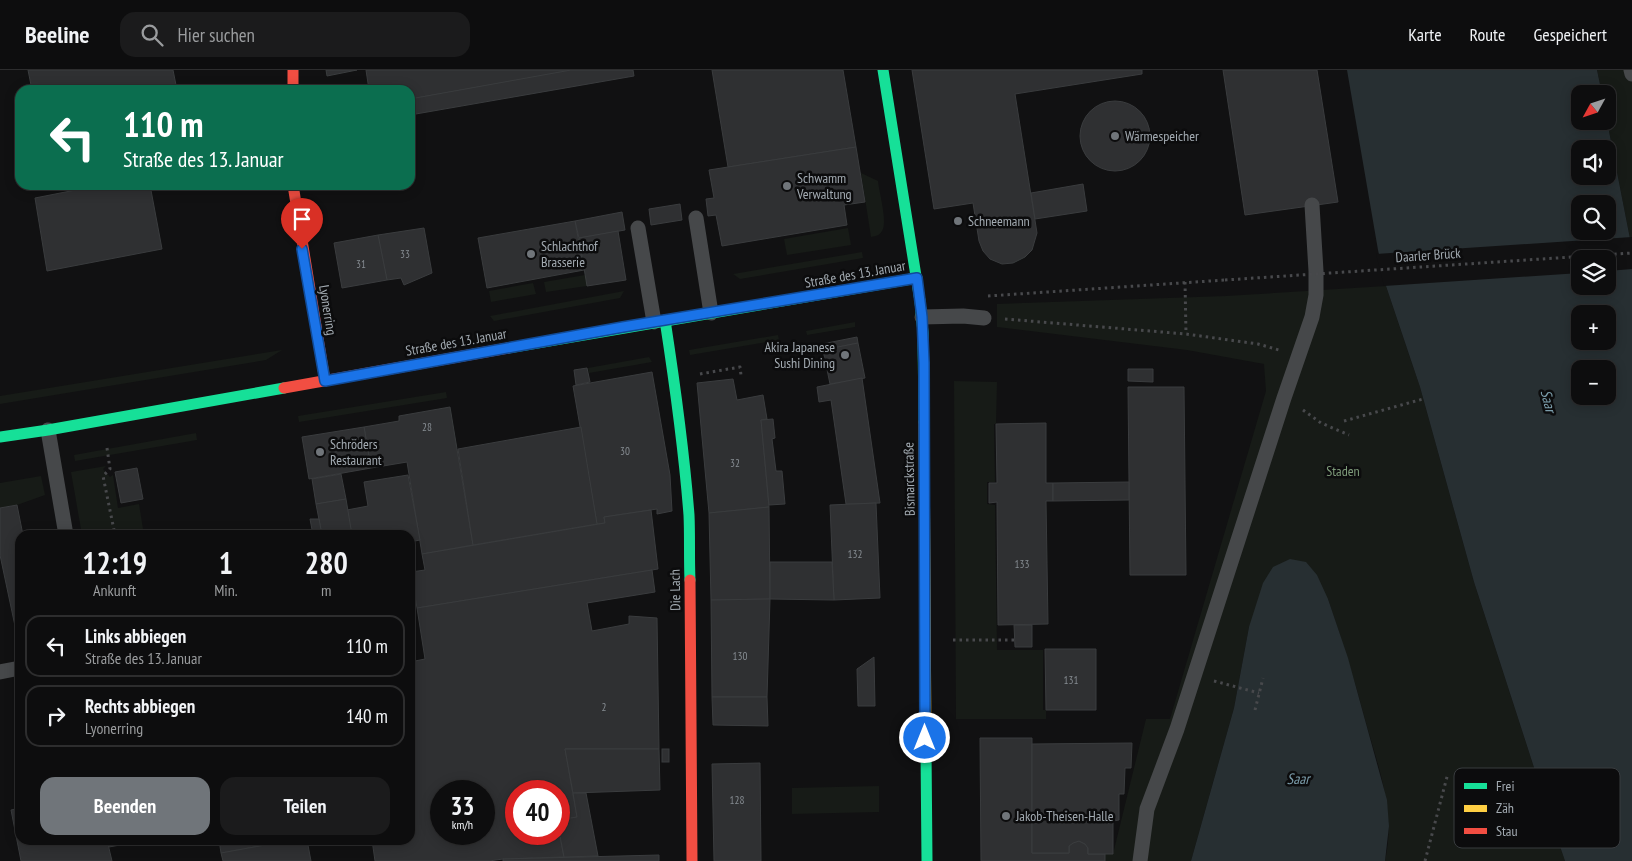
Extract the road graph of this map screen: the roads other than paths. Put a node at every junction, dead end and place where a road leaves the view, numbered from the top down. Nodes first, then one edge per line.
1 (293, 70) edge
2 (882, 70) edge
3 (1631, 70) edge
4 (1632, 74) edge
5 (293, 85) edge
6 (294, 190) edge
7 (1312, 205) dead end
8 (696, 218) dead end
9 (638, 228) dead end
10 (917, 278) junction
11 (711, 313) junction
12 (922, 317) junction
13 (984, 318) road end
14 (660, 321) junction
15 (325, 381) junction
16 (48, 430) junction
17 (0, 436) edge
18 (65, 530) edge
19 (15, 669) edge
20 (0, 672) edge
21 (692, 861) edge
22 (927, 861) edge
23 (1140, 861) edge

1 - 5 street
2 - 10 street, Bismarckstraße
3 - 4 lane
6 - 15 street, Lyonerring
7 - 23 lane
8 - 11 lane
9 - 14 lane
10 - 11 street, Straße des 13. Januar
10 - 12 street, Bismarckstraße
11 - 14 street, Straße des 13. Januar
12 - 13 lane
12 - 22 street, Bismarckstraße
14 - 15 street, Straße des 13. Januar
14 - 21 street, Die Lach
15 - 16 street, Straße des 13. Januar
16 - 17 street, Straße des 13. Januar
16 - 18 lane
19 - 20 lane

